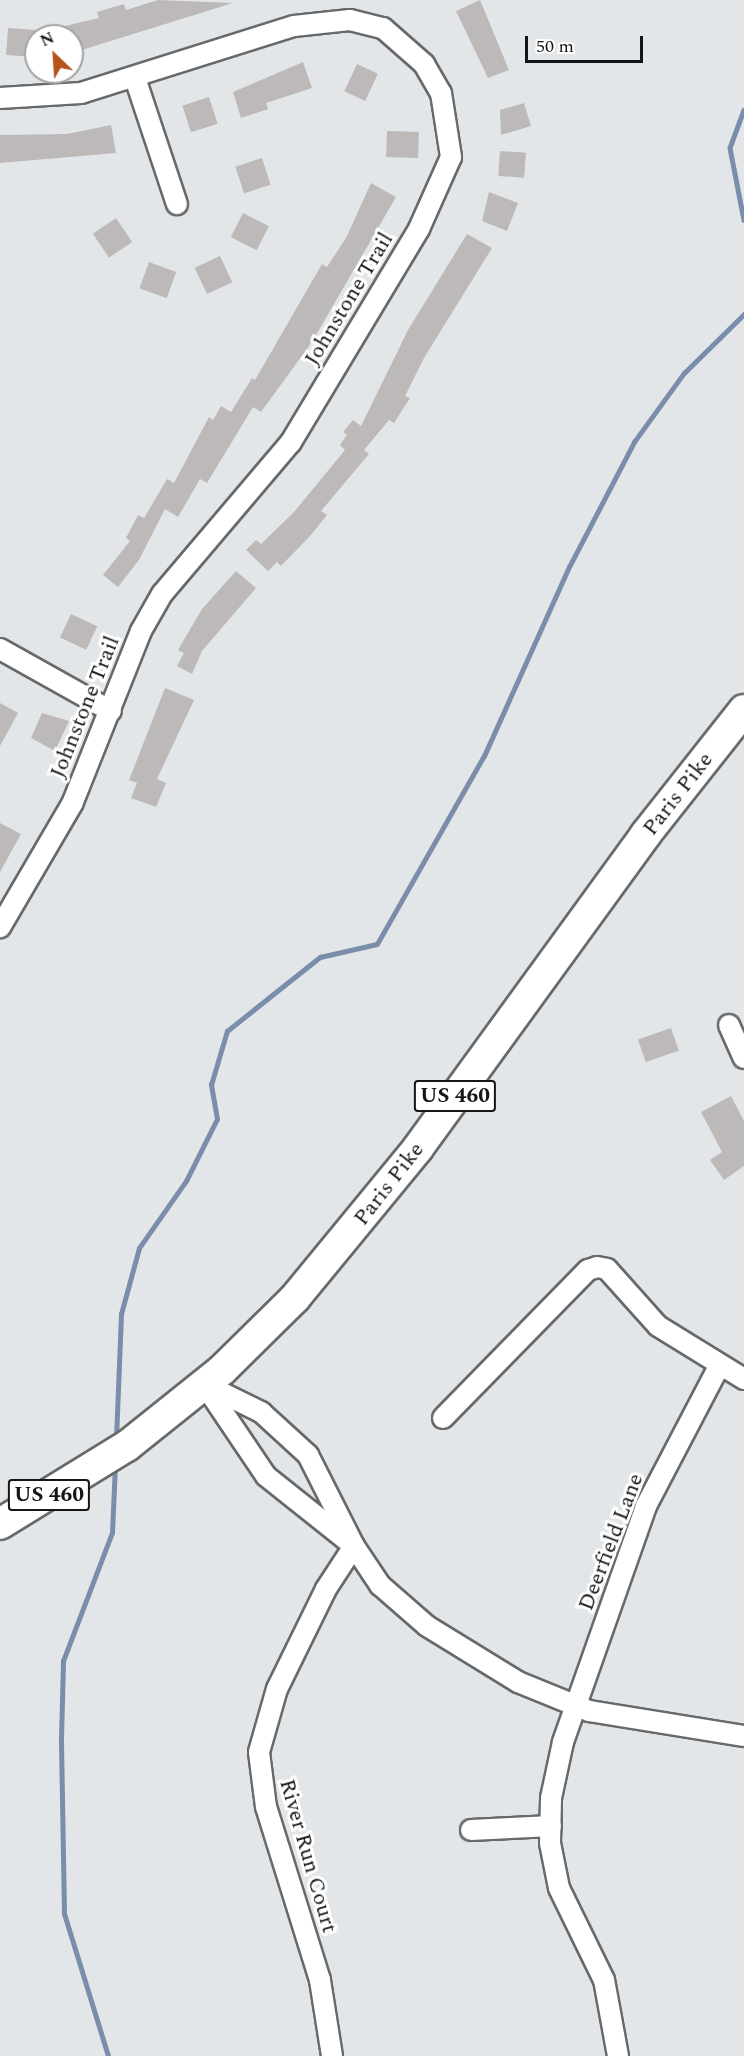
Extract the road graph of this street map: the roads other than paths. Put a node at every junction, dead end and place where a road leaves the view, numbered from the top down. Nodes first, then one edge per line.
1 (135, 78) junction
2 (0, 98) edge
3 (177, 204) dead end
4 (0, 649) edge
5 (744, 710) edge
6 (111, 711) junction
7 (6, 905) edge
8 (0, 927) edge
9 (729, 1025) dead end
10 (744, 1058) edge
11 (718, 1368) junction
12 (744, 1379) edge
13 (204, 1384) junction
14 (443, 1418) dead end
15 (0, 1524) edge
16 (354, 1546) junction
17 (576, 1706) junction
18 (744, 1736) edge
19 (550, 1826) junction
20 (471, 1830) dead end
21 (332, 2056) edge
22 (618, 2056) edge

1 - 2 street, Johnstone Trail
1 - 3 street
1 - 6 street, Johnstone Trail
4 - 6 street
5 - 13 main road, Paris Pike / US 460
6 - 7 street, Johnstone Trail
7 - 8 street, Johnstone Trail
9 - 10 street
11 - 12 street
11 - 14 street
11 - 17 street, Deerfield Lane
13 - 15 main road, Paris Pike / US 460
13 - 16 street
13 - 16 street
16 - 17 street
16 - 21 street, River Run Court
17 - 18 street
17 - 19 street, Deerfield Lane
19 - 20 street
19 - 22 street, Deerfield Lane

